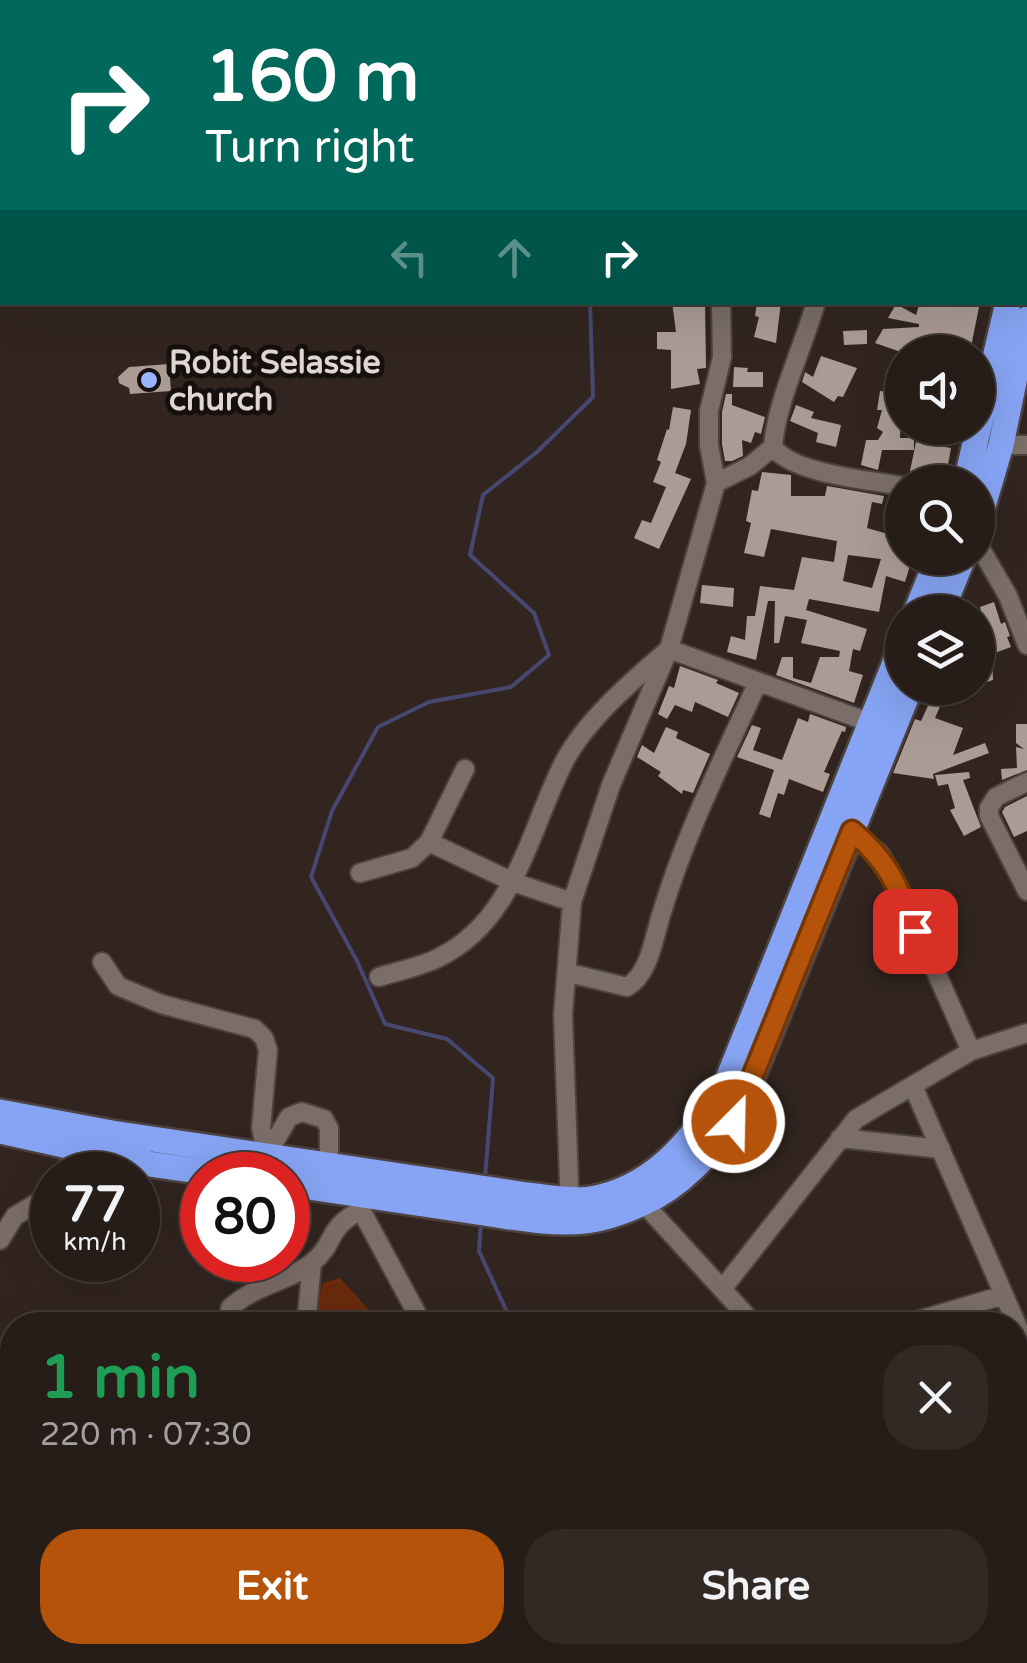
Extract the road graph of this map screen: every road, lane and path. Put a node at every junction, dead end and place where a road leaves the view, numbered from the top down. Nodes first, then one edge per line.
1 (721, 305) edge
2 (815, 305) edge
3 (1007, 305) edge
4 (1027, 319) edge
5 (1001, 445) junction
6 (1027, 445) edge
7 (773, 447) junction
8 (970, 465) edge
9 (995, 465) edge
10 (716, 483) junction
11 (885, 483) edge
12 (995, 573) edge
13 (1027, 644) edge
14 (669, 650) junction
15 (758, 682) junction
16 (885, 687) edge
17 (902, 705) edge
18 (871, 722) junction
19 (464, 769) dead end
20 (1027, 782) edge
21 (842, 826) junction
22 (430, 842) junction
23 (360, 873) dead end
24 (512, 882) junction
25 (1027, 890) edge
26 (572, 902) junction
27 (102, 962) dead end
28 (569, 973) junction
29 (379, 977) dead end
30 (1025, 1040) edge
31 (970, 1050) junction
32 (913, 1086) junction
33 (0, 1112) edge
34 (16, 1128) edge
35 (840, 1138) junction
36 (74, 1148) junction
37 (941, 1150) junction
38 (73, 1152) edge
39 (246, 1152) edge
40 (266, 1152) edge
41 (269, 1152) edge
42 (310, 1163) edge
43 (329, 1166) junction
44 (180, 1167) edge
45 (310, 1186) edge
46 (363, 1192) junction
47 (636, 1195) junction
48 (30, 1207) edge
49 (570, 1210) junction
50 (0, 1240) edge
51 (312, 1263) junction
52 (722, 1288) junction
53 (1004, 1295) junction
54 (230, 1312) edge
55 (307, 1312) edge
56 (417, 1312) edge
57 (743, 1312) edge
58 (947, 1312) edge
59 (1011, 1312) edge

1 - 10 street
2 - 7 street
3 - 8 highway
4 - 5 highway
5 - 6 street
5 - 9 highway
7 - 10 street
7 - 11 street
10 - 14 street
12 - 13 street
14 - 15 street
14 - 24 street
14 - 26 street
15 - 18 street
15 - 28 street
16 - 18 highway
17 - 21 highway
18 - 21 highway
19 - 22 street
20 - 25 street
21 - 31 street
21 - 47 highway
22 - 23 street
22 - 24 street
24 - 26 street
24 - 29 street
26 - 28 street
27 - 40 street
28 - 49 street
30 - 31 street
31 - 32 street
32 - 35 street
32 - 37 street
33 - 34 highway
34 - 36 highway
34 - 39 highway
35 - 37 street
35 - 52 street
36 - 38 street
36 - 44 highway
37 - 53 street
41 - 43 street
42 - 43 highway
43 - 46 highway
45 - 46 highway
46 - 49 highway
46 - 51 street
46 - 56 street
47 - 49 highway
47 - 52 street
48 - 50 street
51 - 54 street
51 - 55 street
52 - 57 street
53 - 58 street
53 - 59 street

